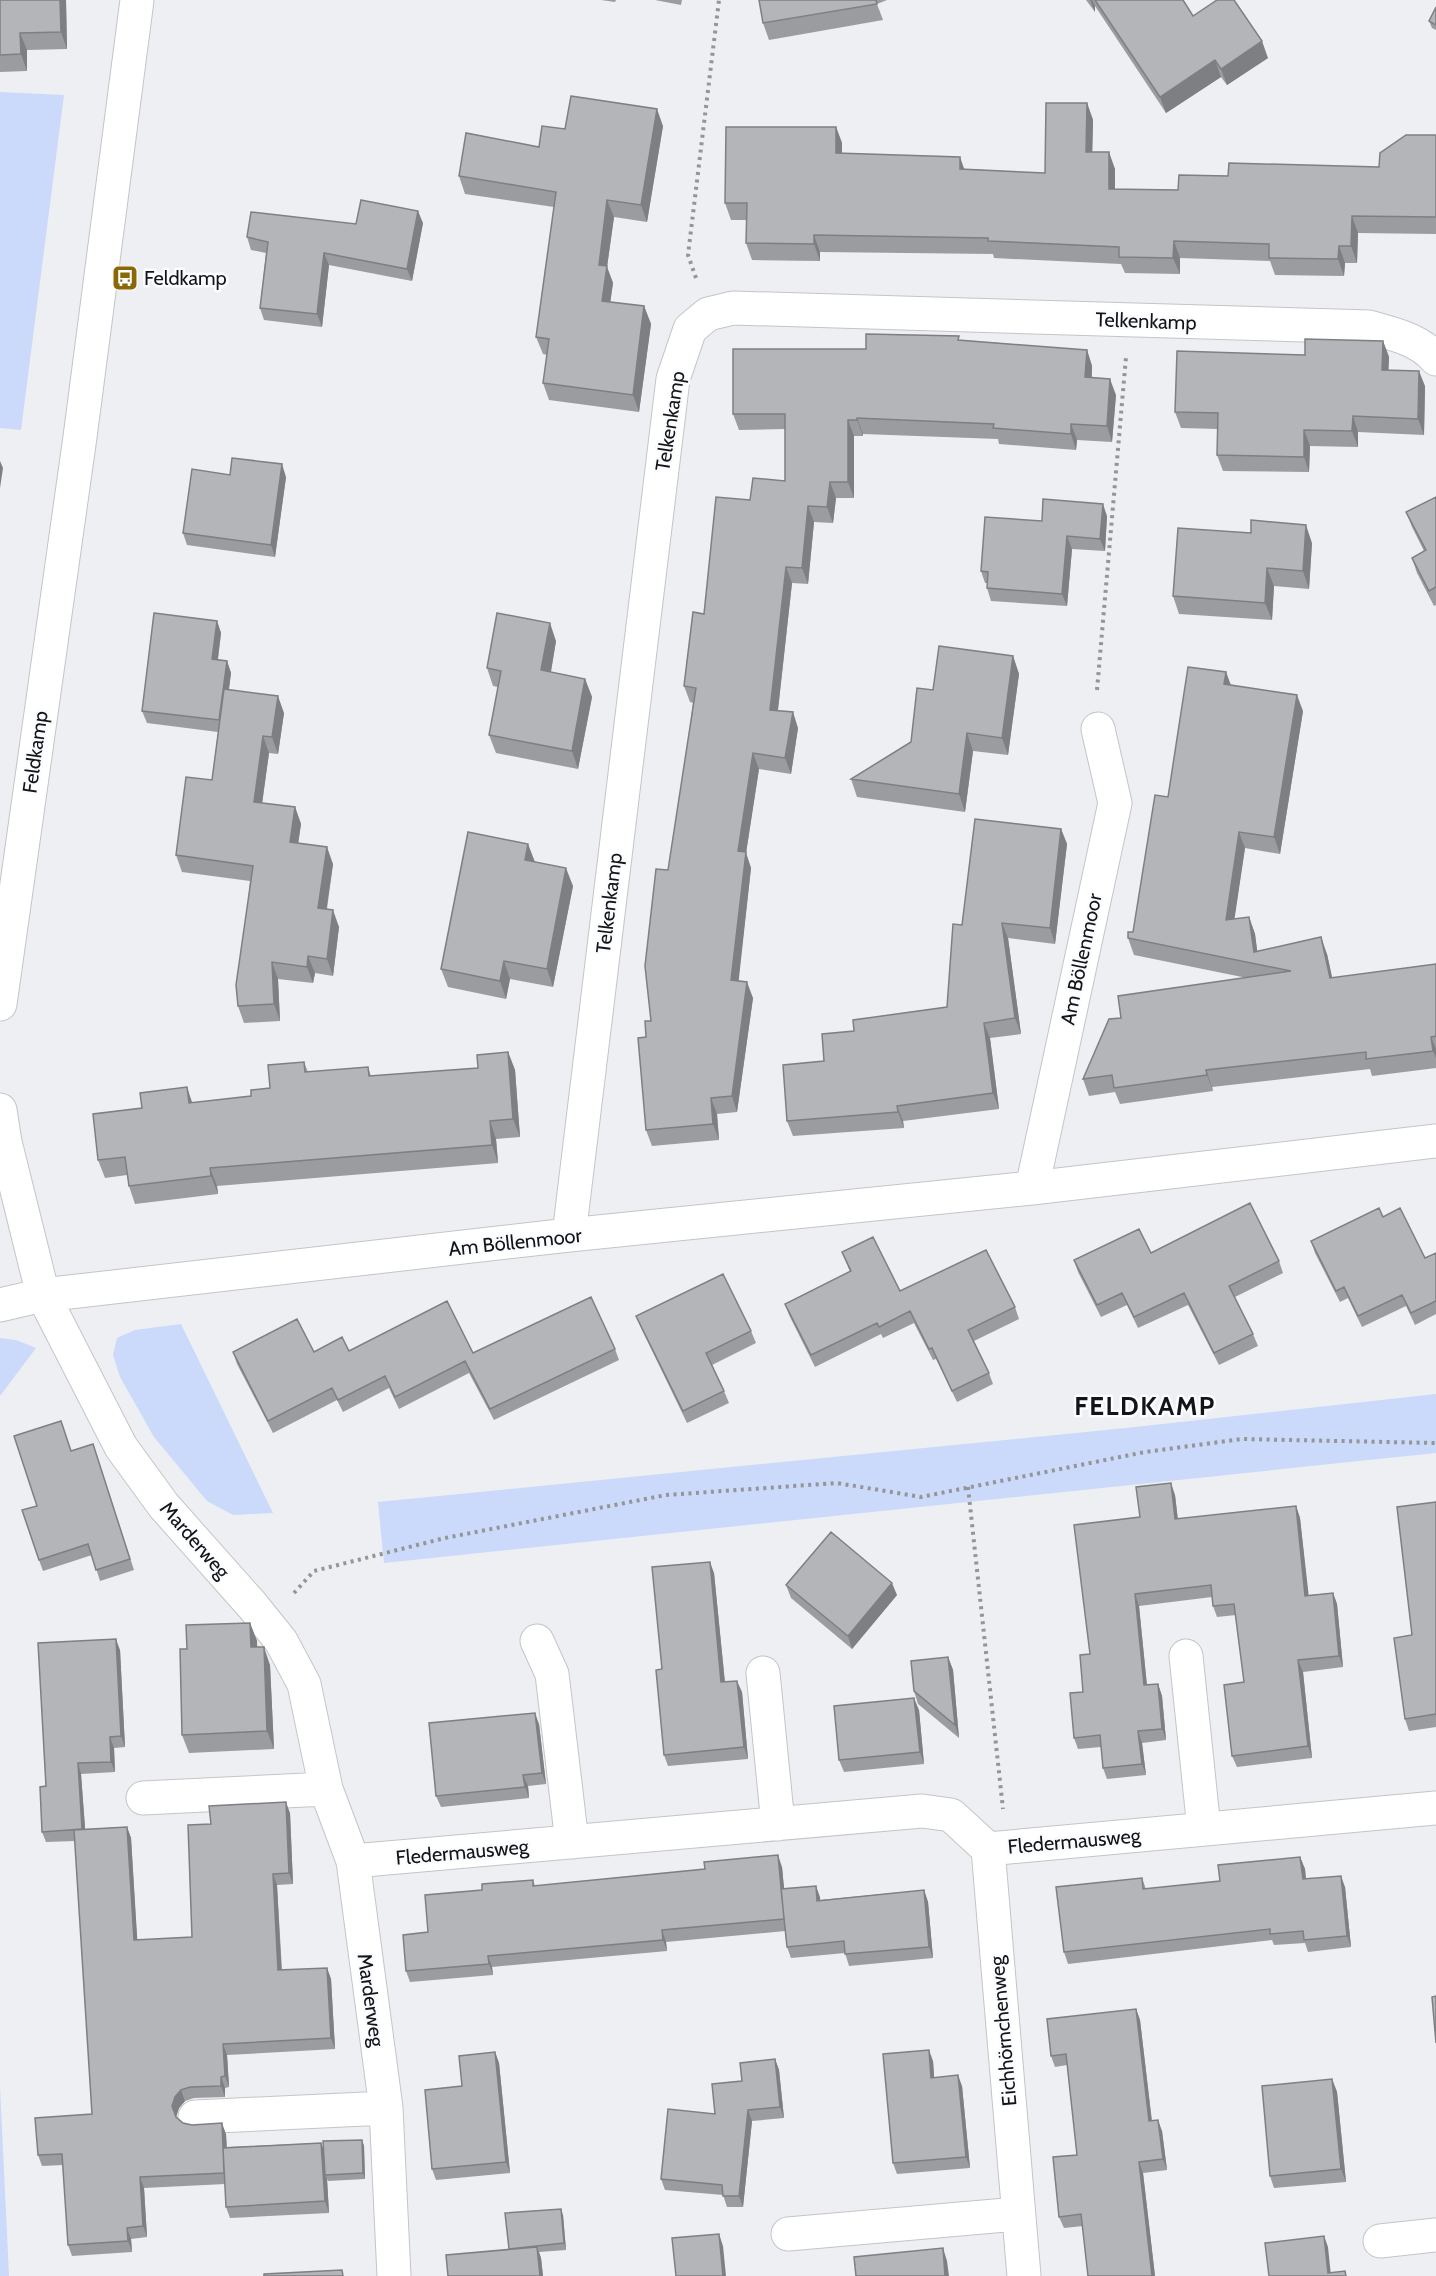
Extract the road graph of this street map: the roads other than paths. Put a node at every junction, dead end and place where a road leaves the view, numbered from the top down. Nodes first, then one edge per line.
1 (137, 0) edge
2 (1436, 359) edge
3 (1098, 729) road end
4 (0, 1004) edge
5 (0, 1110) edge
6 (1436, 1141) edge
7 (1032, 1188) junction
8 (569, 1235) junction
9 (43, 1295) junction
10 (0, 1305) edge
11 (537, 1641) dead end
12 (1186, 1656) dead end
13 (764, 1673) dead end
14 (326, 1789) junction
15 (143, 1798) dead end
16 (1436, 1808) edge
17 (778, 1824) junction
18 (1204, 1829) junction
19 (572, 1842) junction
20 (998, 1848) junction
21 (353, 1861) junction
22 (386, 2108) junction
23 (195, 2117) dead end
24 (1018, 2214) junction
25 (788, 2234) dead end
26 (1436, 2235) edge
27 (1380, 2241) dead end
28 (394, 2276) edge
29 (1024, 2276) edge

1 - 4 street, Feldkamp
2 - 8 street, Telkenkamp
3 - 7 street, Am Böllenmoor
5 - 9 street
6 - 7 street, Am Böllenmoor
7 - 8 street, Am Böllenmoor
8 - 9 street, Am Böllenmoor
9 - 10 street, Am Böllenmoor
9 - 14 street, Marderweg
11 - 19 street
12 - 18 street
13 - 17 street
14 - 15 street
14 - 21 street, Marderweg
16 - 18 street, Fledermausweg
17 - 19 street, Fledermausweg
17 - 20 street, Fledermausweg
18 - 20 street, Fledermausweg
19 - 21 street, Fledermausweg
20 - 24 street, Eichhörnchenweg
21 - 22 street, Marderweg
22 - 23 street
22 - 28 street, Marderweg
24 - 25 street
24 - 29 street, Eichhörnchenweg
26 - 27 street

